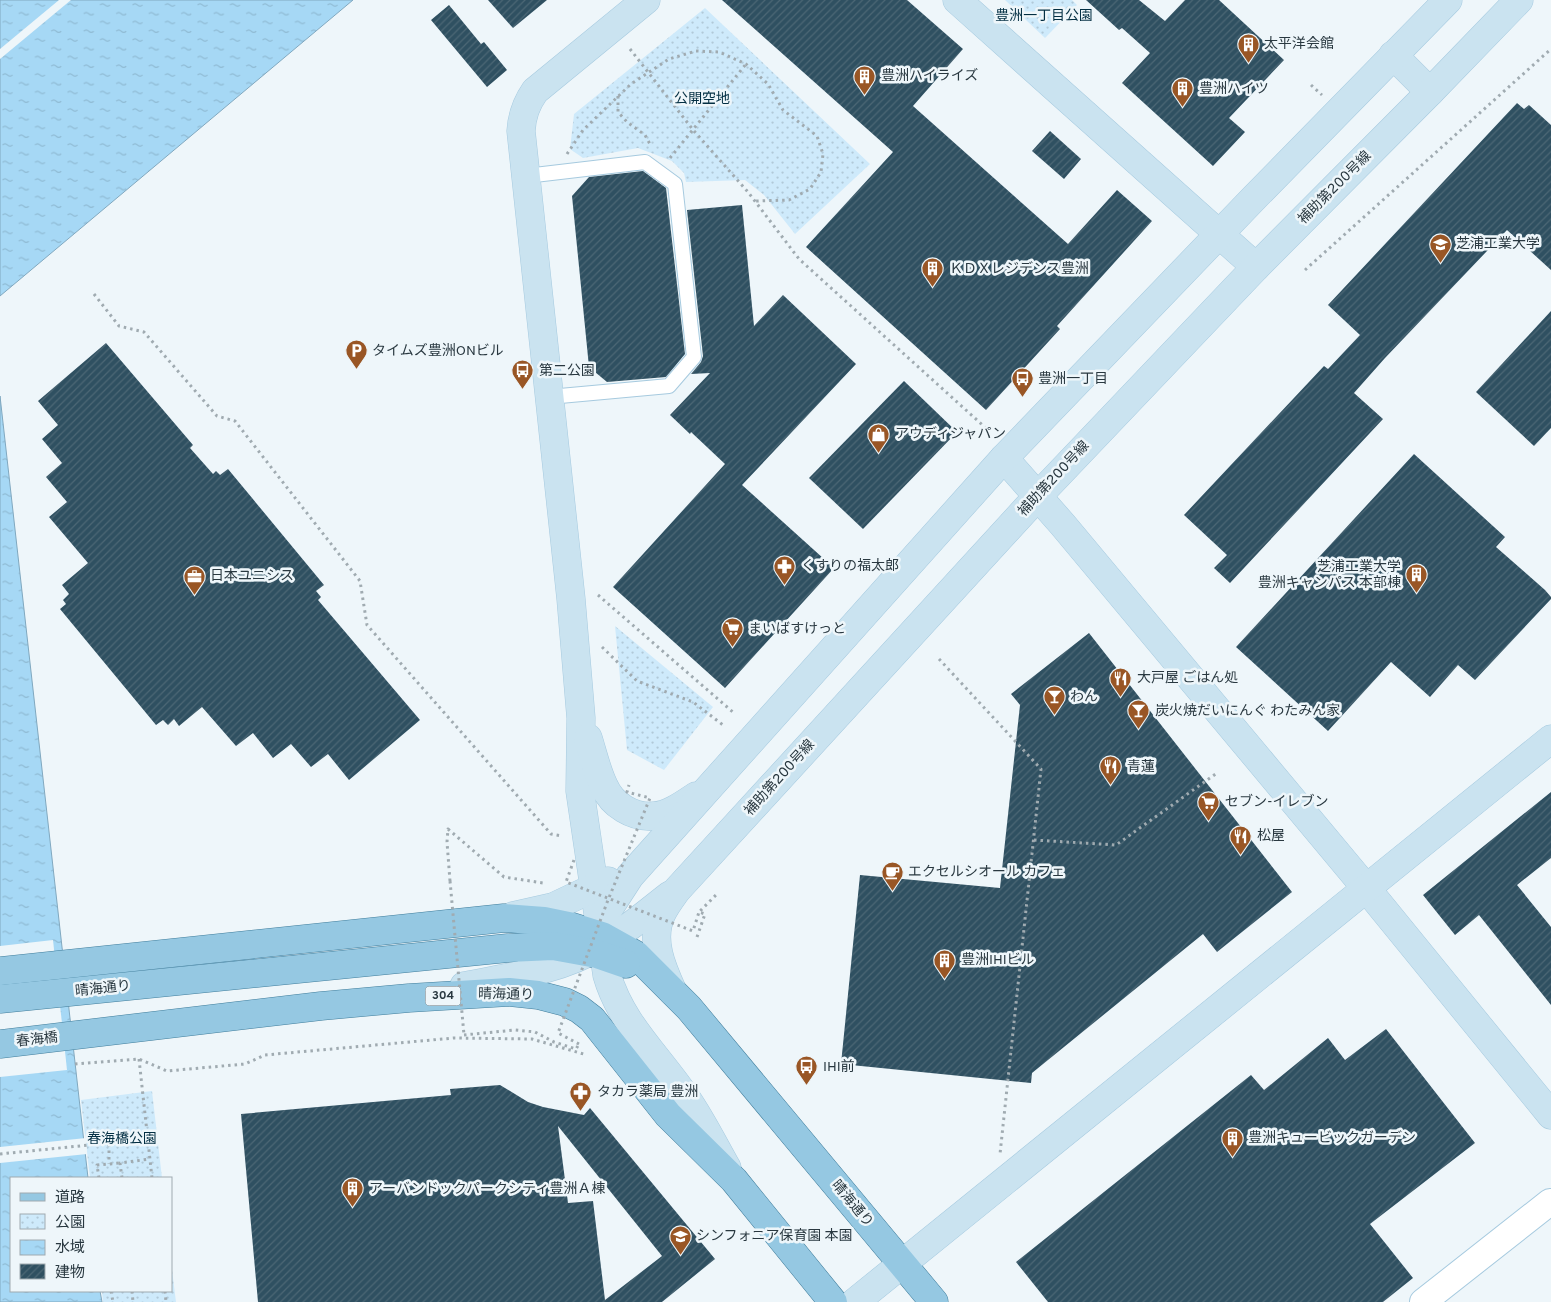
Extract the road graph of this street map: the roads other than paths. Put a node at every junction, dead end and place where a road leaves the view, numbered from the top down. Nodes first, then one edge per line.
1 (646, 0) edge
2 (957, 0) edge
3 (1448, 0) edge
4 (1519, 0) edge
5 (1393, 55) junction
6 (1430, 92) junction
7 (526, 176) junction
8 (1219, 234) junction
9 (1256, 267) junction
10 (549, 397) junction
11 (1004, 458) junction
12 (1038, 496) junction
13 (581, 718) junction
14 (1551, 739) edge
15 (709, 789) junction
16 (647, 860) junction
17 (1366, 888) junction
18 (677, 890) junction
19 (601, 894) junction
20 (504, 918) junction
21 (601, 943) junction
22 (0, 972) edge
23 (674, 992) junction
24 (409, 998) junction
25 (0, 999) edge
26 (74, 1036) joint
27 (0, 1044) edge
28 (1551, 1115) edge
29 (734, 1180) junction
30 (1550, 1202) dead end
31 (902, 1264) junction
32 (833, 1302) edge
33 (856, 1302) edge
34 (934, 1302) edge
35 (1423, 1302) edge

1 - 7 street
2 - 8 street
3 - 5 street
4 - 6 street, 補助第200号線
5 - 6 street
5 - 8 street
6 - 9 street, 補助第200号線
7 - 10 street
7 - 10 lane
8 - 9 street
8 - 11 street
9 - 12 street, 補助第200号線
10 - 13 street
11 - 12 street
11 - 15 street
12 - 17 street
12 - 18 street, 補助第200号線
13 - 15 street
13 - 19 street
14 - 17 street
15 - 16 street
16 - 19 street
16 - 21 street
17 - 28 street
17 - 31 street
18 - 21 street
18 - 23 street, 補助第200号線
19 - 20 street
19 - 21 street
20 - 21 main road, 晴海通り
20 - 22 main road, 晴海通り
21 - 23 main road, 晴海通り
21 - 24 street
21 - 25 main road, 晴海通り
21 - 29 street
23 - 31 main road, 晴海通り
24 - 26 main road, 晴海通り / 304
24 - 29 main road, 晴海通り / 304
26 - 27 main road, 春海橋 / 304
29 - 32 main road, 晴海通り / 304
30 - 35 street
31 - 33 street
31 - 34 main road, 晴海通り

